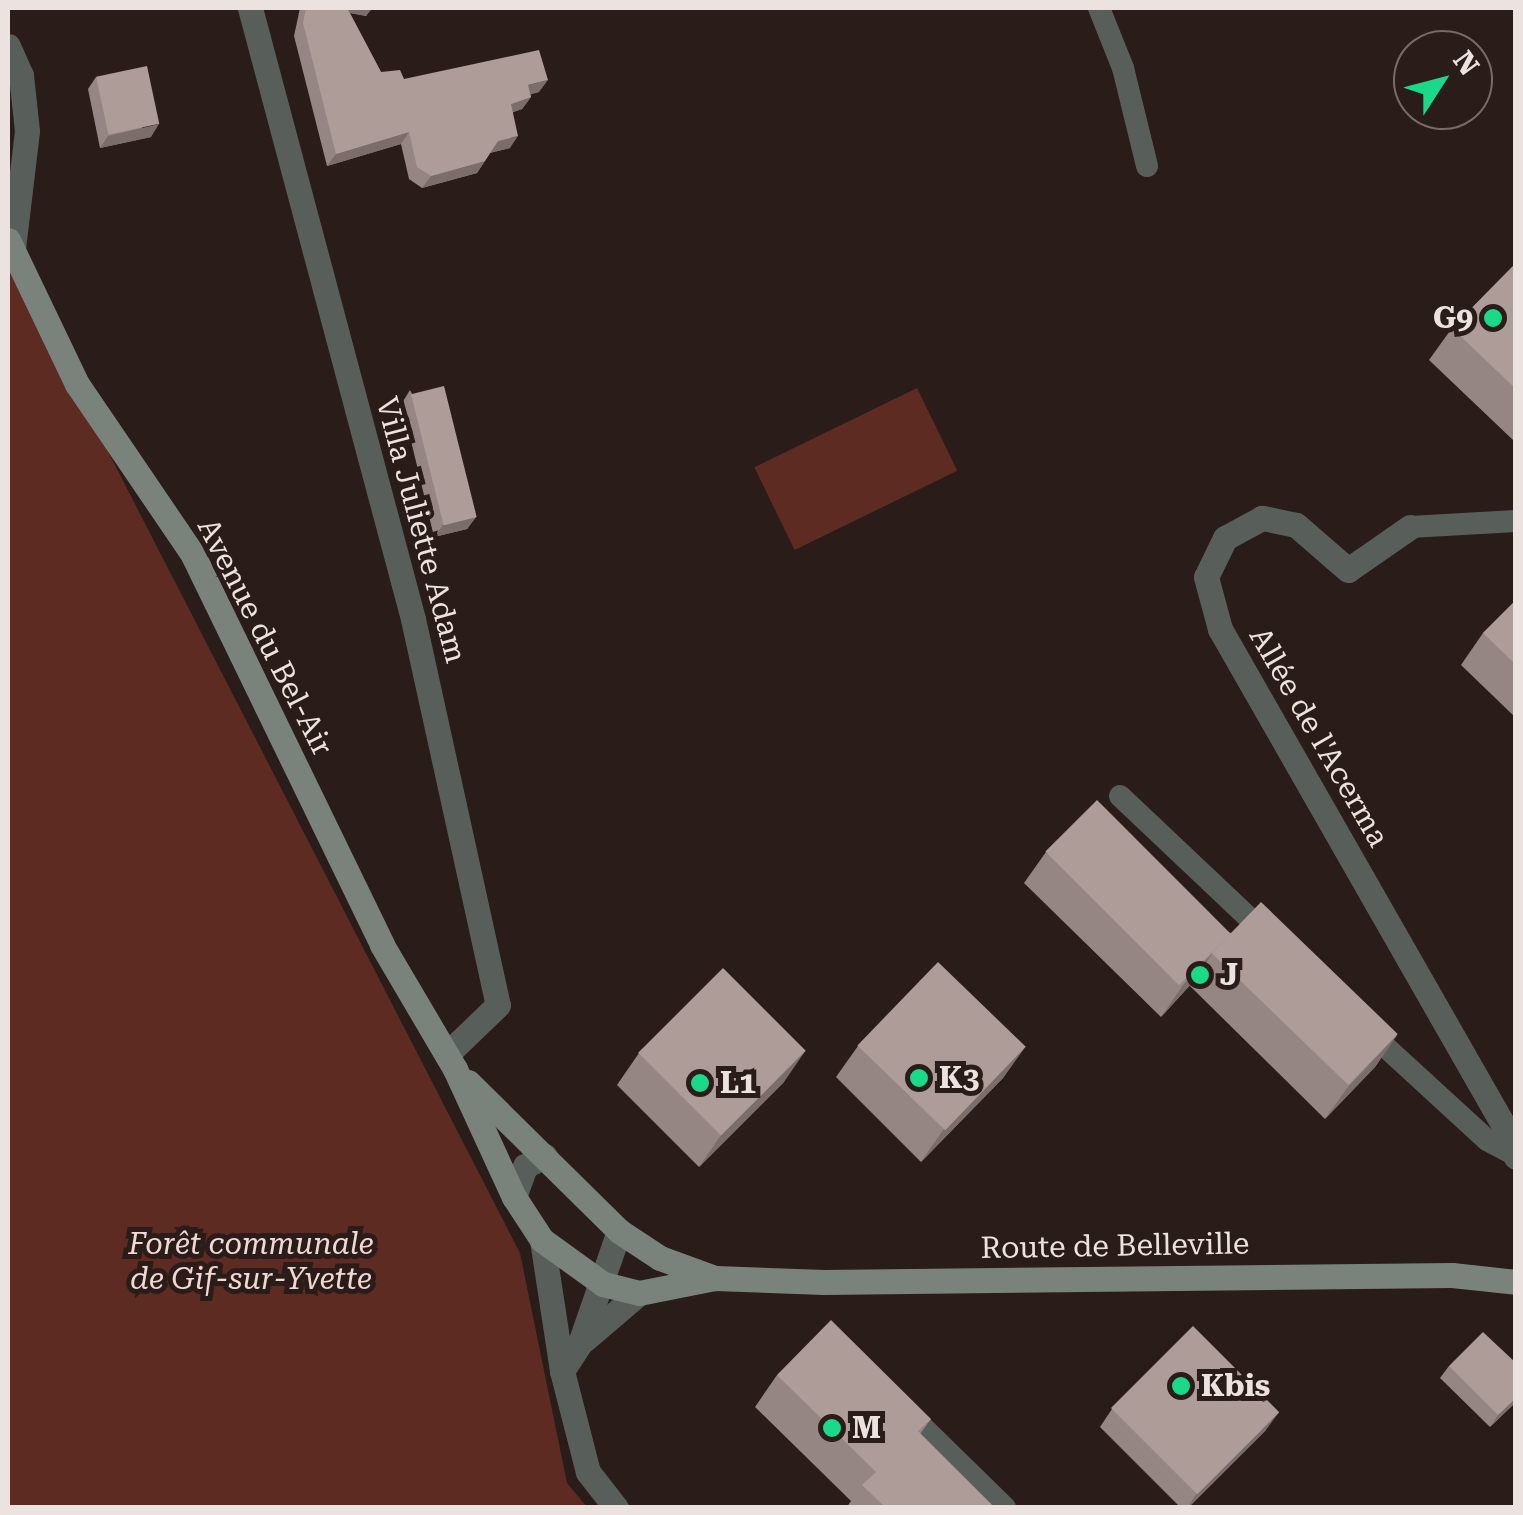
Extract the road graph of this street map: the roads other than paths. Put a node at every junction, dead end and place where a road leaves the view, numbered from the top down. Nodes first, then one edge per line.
1 (250, 8) edge
2 (1099, 8) edge
3 (8, 46) edge
4 (1147, 166) dead end
5 (10, 244) edge
6 (1516, 521) edge
7 (1410, 527) joint
8 (1120, 796) dead end
9 (1287, 955) edge
10 (1343, 1008) edge
11 (451, 1062) junction
12 (544, 1156) junction
13 (1515, 1156) edge
14 (514, 1197) junction
15 (619, 1231) junction
16 (542, 1240) junction
17 (715, 1278) junction
18 (1516, 1282) edge
19 (603, 1284) junction
20 (640, 1293) junction
21 (580, 1343) junction
22 (562, 1371) junction
23 (878, 1386) edge
24 (616, 1508) edge
25 (1003, 1508) edge

1 - 11 street, Villa Juliette Adam
2 - 4 lane
3 - 5 street
5 - 11 street, Avenue du Bel-Air
6 - 7 lane
7 - 13 street, Allée de l'Acerma
8 - 9 lane
10 - 13 lane
11 - 12 street, Route de Belleville
11 - 14 street, Route de Belleville
12 - 14 street
12 - 15 street, Route de Belleville
14 - 16 street, Route de Belleville
15 - 17 street, Route de Belleville
15 - 19 street
16 - 19 street, Route de Belleville
16 - 22 street
17 - 18 street, Route de Belleville
17 - 20 street, Route de Belleville
19 - 20 street, Route de Belleville
19 - 21 street
20 - 21 street
21 - 22 street
22 - 24 street
23 - 25 street

